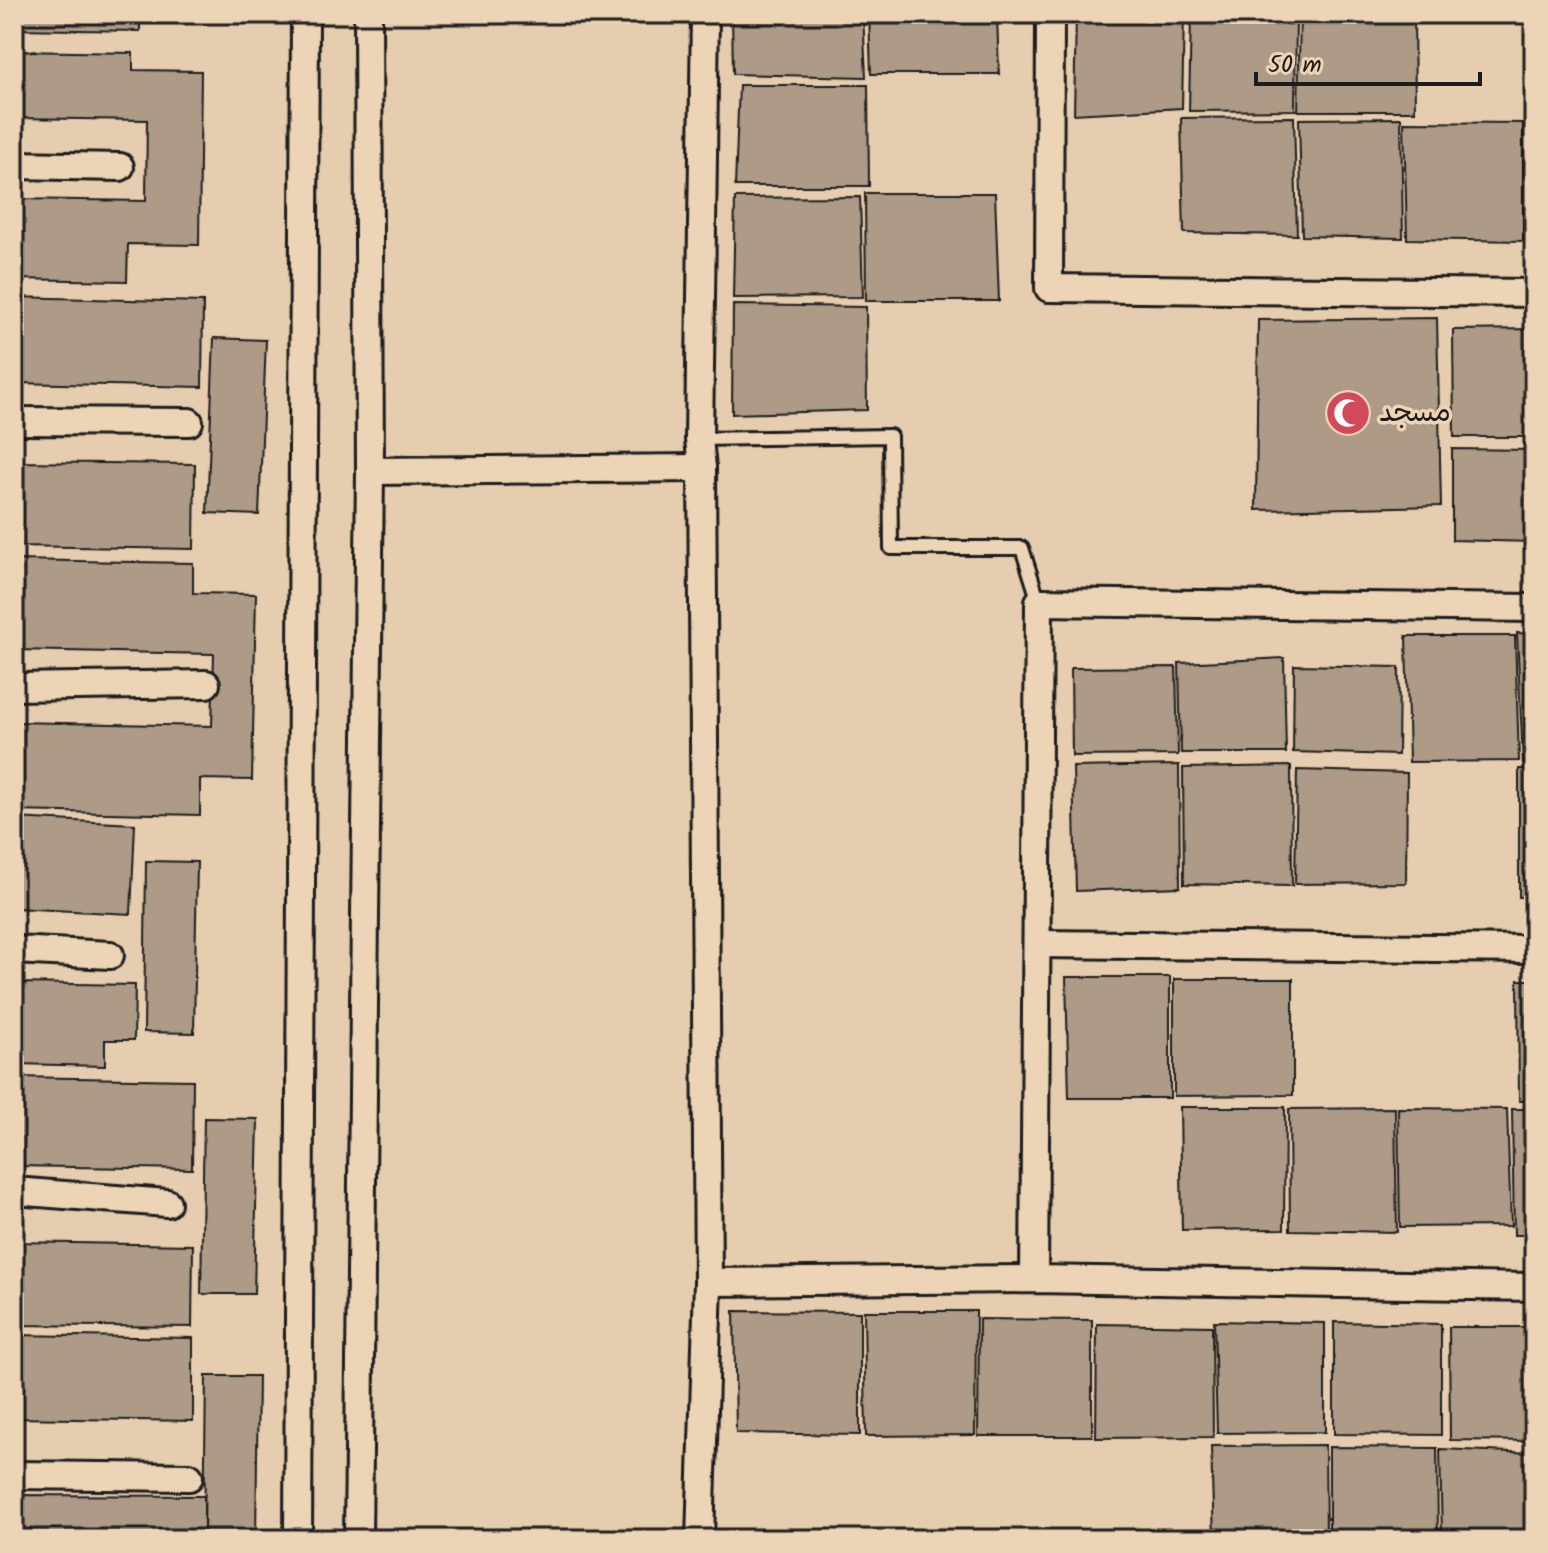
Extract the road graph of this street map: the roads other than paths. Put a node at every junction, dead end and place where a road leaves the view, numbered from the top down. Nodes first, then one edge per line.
1 (305, 14) edge
2 (368, 14) edge
3 (705, 14) edge
4 (1050, 14) edge
5 (14, 165) edge
6 (120, 167) dead end
7 (1534, 293) edge
8 (14, 421) edge
9 (189, 422) dead end
10 (699, 439) junction
11 (702, 468) junction
12 (370, 471) junction
13 (1039, 602) junction
14 (1534, 608) edge
15 (206, 684) dead end
16 (14, 687) edge
17 (1038, 944) junction
18 (1534, 949) edge
19 (14, 950) edge
20 (110, 955) dead end
21 (14, 1191) edge
22 (167, 1203) dead end
23 (1034, 1279) junction
24 (708, 1282) junction
25 (1534, 1287) edge
26 (14, 1475) edge
27 (189, 1477) dead end
28 (298, 1539) edge
29 (358, 1539) edge
30 (700, 1539) edge

1 - 28 street
2 - 12 street
3 - 10 street
4 - 7 street
5 - 6 street
8 - 9 street
10 - 11 street
10 - 13 lane
11 - 12 street
11 - 24 street
12 - 29 street
13 - 14 street
13 - 17 street
15 - 16 street
17 - 18 street
17 - 23 street
19 - 20 street
21 - 22 street
23 - 24 street
23 - 25 street
24 - 30 street
26 - 27 street

